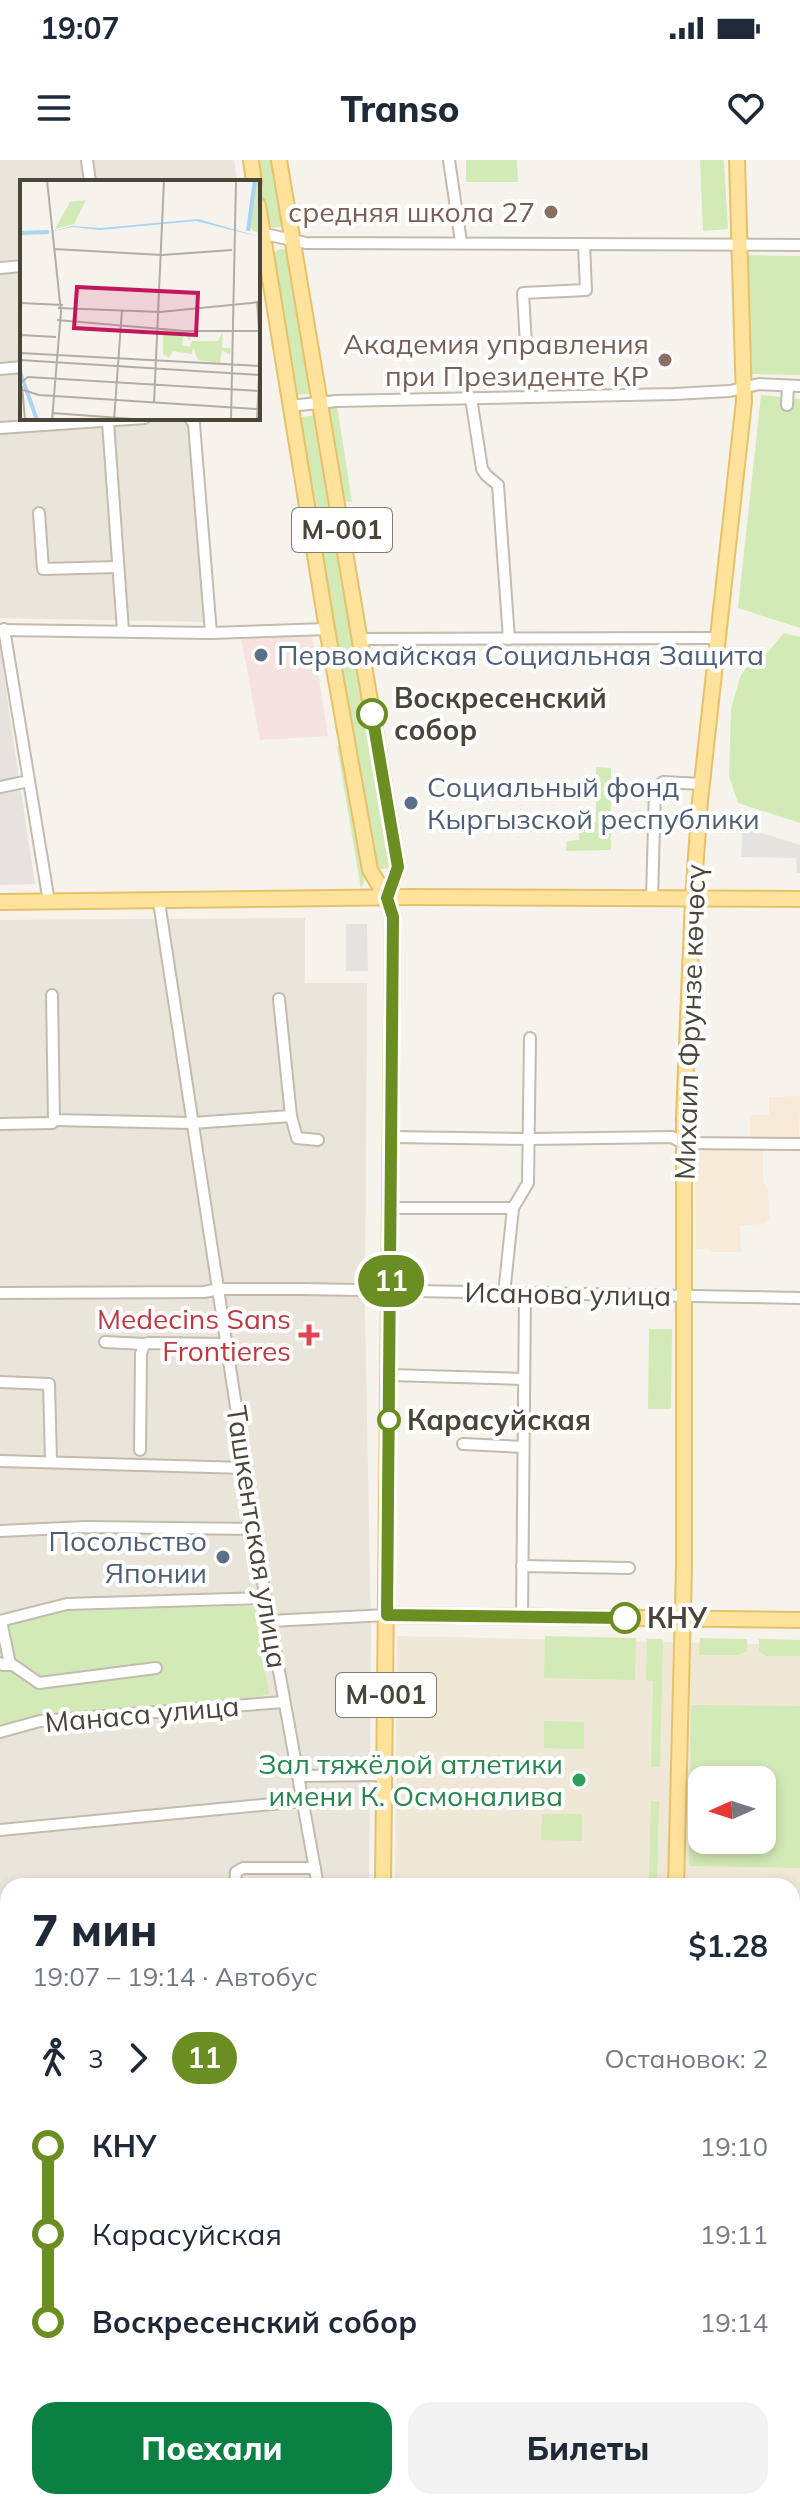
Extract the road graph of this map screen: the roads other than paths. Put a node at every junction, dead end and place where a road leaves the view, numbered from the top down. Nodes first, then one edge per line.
1 (87, 160) edge
2 (251, 160) edge
3 (279, 160) edge
4 (449, 160) edge
5 (737, 160) edge
6 (90, 180) edge
7 (254, 180) edge
8 (260, 233) edge
9 (292, 240) junction
10 (461, 242) junction
11 (740, 244) junction
12 (584, 245) junction
13 (800, 245) edge
14 (20, 266) edge
15 (0, 268) edge
16 (526, 344) dead end
17 (20, 367) edge
18 (0, 369) edge
19 (794, 386) edge
20 (744, 387) junction
21 (471, 398) junction
22 (321, 402) junction
23 (787, 405) dead end
24 (290, 406) junction
25 (109, 420) edge
26 (191, 420) edge
27 (0, 428) edge
28 (39, 513) dead end
29 (118, 567) junction
30 (327, 629) junction
31 (2, 630) edge
32 (123, 631) junction
33 (211, 633) junction
34 (718, 638) junction
35 (359, 639) junction
36 (509, 639) junction
37 (29, 781) junction
38 (702, 784) junction
39 (0, 787) edge
40 (387, 898) junction
41 (652, 899) junction
42 (693, 899) junction
43 (800, 899) edge
44 (0, 902) edge
45 (49, 902) junction
46 (159, 902) junction
47 (52, 995) dead end
48 (279, 999) dead end
49 (530, 1038) dead end
50 (291, 1116) junction
51 (54, 1120) junction
52 (192, 1123) junction
53 (0, 1124) edge
54 (392, 1137) junction
55 (530, 1139) junction
56 (318, 1140) dead end
57 (683, 1143) junction
58 (800, 1144) edge
59 (391, 1208) junction
60 (513, 1208) junction
61 (220, 1289) junction
62 (391, 1291) junction
63 (0, 1293) edge
64 (504, 1294) junction
65 (525, 1295) junction
66 (684, 1296) junction
67 (800, 1298) edge
68 (105, 1342) dead end
69 (144, 1344) junction
70 (227, 1344) junction
71 (390, 1375) junction
72 (524, 1379) junction
73 (0, 1382) edge
74 (463, 1444) dead end
75 (523, 1447) junction
76 (140, 1450) dead end
77 (0, 1461) edge
78 (51, 1461) junction
79 (245, 1468) junction
80 (255, 1529) junction
81 (0, 1531) edge
82 (522, 1566) junction
83 (629, 1568) dead end
84 (266, 1598) junction
85 (387, 1615) junction
86 (522, 1617) junction
87 (683, 1618) junction
88 (800, 1620) edge
89 (1, 1621) edge
90 (270, 1621) junction
91 (2, 1636) edge
92 (5, 1664) edge
93 (156, 1668) dead end
94 (284, 1702) junction
95 (0, 1732) edge
96 (385, 1775) junction
97 (299, 1776) junction
98 (304, 1801) junction
99 (0, 1830) edge
100 (315, 1868) junction
101 (236, 1878) edge
102 (317, 1878) edge
103 (383, 1878) edge
104 (676, 1878) edge

1 - 6 street
2 - 7 main road
3 - 9 main road, М-001
4 - 10 street
5 - 11 main road, Михаил Фрунзе көчөсү
8 - 9 street
8 - 24 main road, М-001
9 - 10 street
9 - 22 main road, М-001
10 - 12 street
11 - 12 street
11 - 13 street
11 - 20 main road, Михаил Фрунзе көчөсү
12 - 16 street
14 - 15 street
17 - 18 street
19 - 20 street
19 - 23 street
20 - 21 street
20 - 34 main road, Михаил Фрунзе көчөсү
21 - 22 street
21 - 36 street
22 - 24 street
22 - 35 main road, М-001
24 - 30 main road, М-001
25 - 27 street
25 - 29 street
26 - 33 street
28 - 29 street
29 - 32 street
30 - 33 street
30 - 40 main road, М-001
31 - 32 street
31 - 37 street
32 - 33 street
34 - 36 street
34 - 38 main road, Михаил Фрунзе көчөсү
35 - 36 street
35 - 40 main road, М-001
37 - 39 street
37 - 45 street
38 - 41 street
38 - 42 main road, Михаил Фрунзе көчөсү
40 - 41 main road
40 - 46 main road
40 - 54 main road, М-001
41 - 42 main road
42 - 43 main road
42 - 57 main road, Михаил Фрунзе көчөсү
44 - 45 main road
45 - 46 main road
46 - 52 street, Ташкентская улица
47 - 51 street
48 - 50 street
49 - 55 street
50 - 52 street
50 - 56 street
51 - 52 street
51 - 53 street
52 - 61 street, Ташкентская улица
54 - 55 street
54 - 59 main road, М-001
55 - 57 street
55 - 60 street
57 - 58 street
57 - 66 main road, Михаил Фрунзе көчөсү
59 - 60 street
59 - 62 main road, М-001
60 - 64 street
61 - 62 street, Исанова улица
61 - 63 street, Исанова улица
61 - 70 street, Ташкентская улица
62 - 64 street, Исанова улица
62 - 71 main road, М-001
64 - 65 street, Исанова улица
65 - 66 street, Исанова улица
65 - 72 street
66 - 67 street, Исанова улица
66 - 87 main road, Михаил Фрунзе көчөсү
68 - 69 street
69 - 70 street
69 - 76 street
70 - 79 street, Ташкентская улица
71 - 72 street
71 - 85 main road, М-001
72 - 75 street
73 - 78 street
74 - 75 street
75 - 82 street
77 - 78 street
78 - 79 street
79 - 80 street, Ташкентская улица
80 - 81 street
80 - 84 street, Ташкентская улица
82 - 83 street
82 - 86 street
84 - 89 street
84 - 90 street, Ташкентская улица
85 - 86 main road
85 - 90 street
85 - 96 main road, М-001
86 - 87 main road
87 - 88 main road
87 - 104 main road, Михаил Фрунзе көчөсү
89 - 91 street
90 - 94 street, Ташкентская улица
91 - 92 street
92 - 93 street
94 - 95 street, Манаса улица
94 - 97 street, Ташкентская улица
96 - 97 street
96 - 103 main road, М-001
97 - 98 street, Ташкентская улица
98 - 99 street
98 - 100 street, Ташкентская улица
100 - 101 street
100 - 102 street, Ташкентская улица

